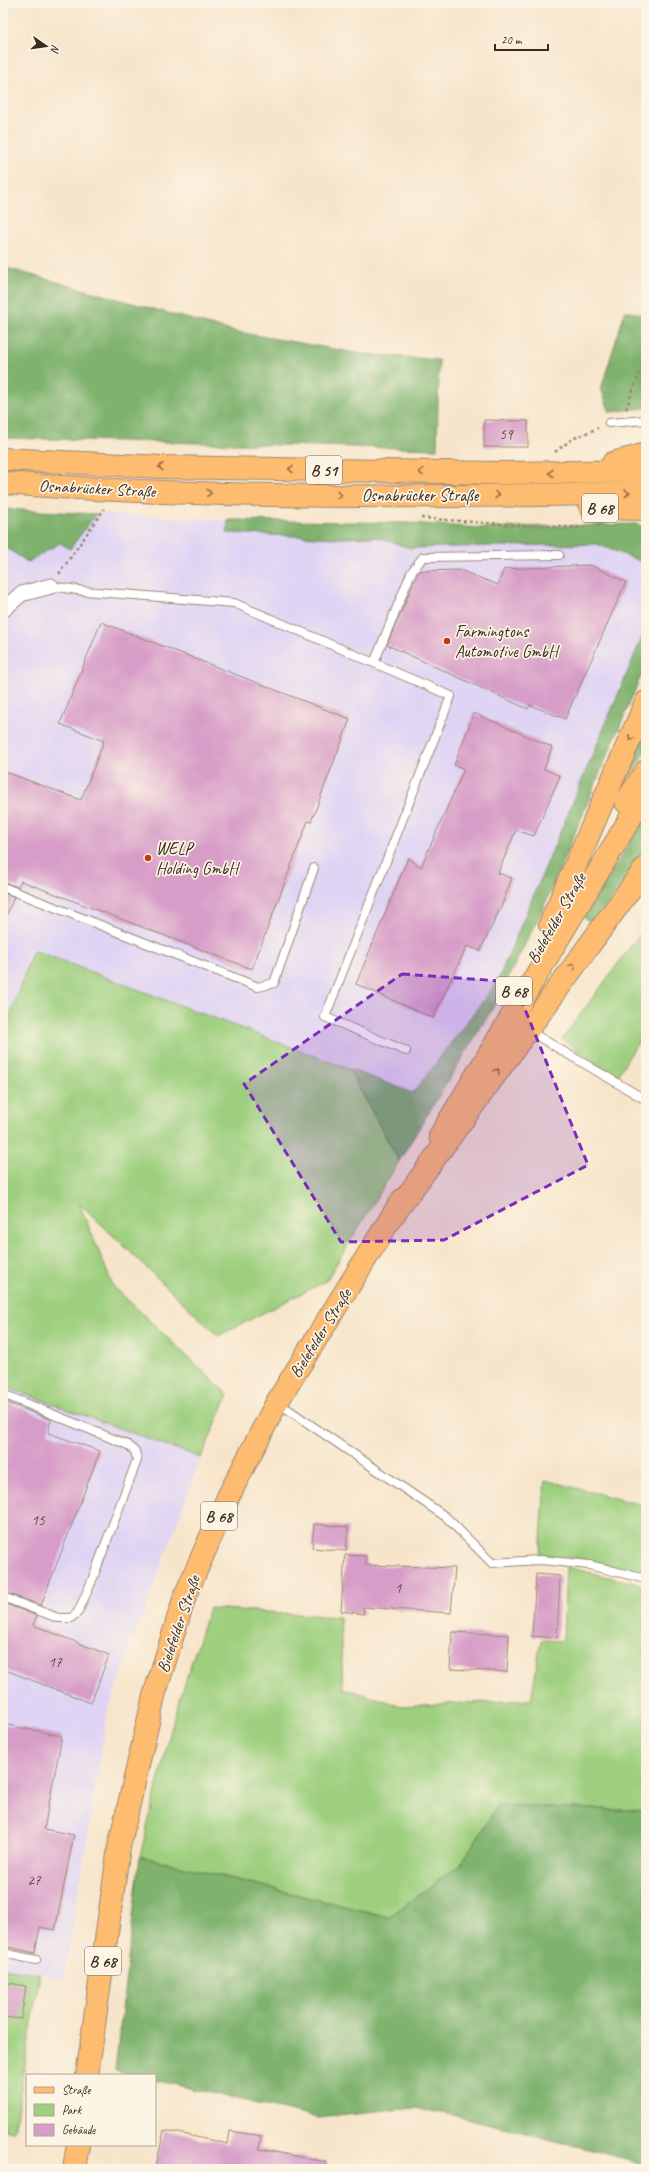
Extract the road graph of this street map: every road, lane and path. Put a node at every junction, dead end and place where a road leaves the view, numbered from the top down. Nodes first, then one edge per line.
1 (646, 355) edge
2 (646, 420) edge
3 (622, 421) junction
4 (609, 423) dead end
5 (646, 454) edge
6 (3, 459) edge
7 (646, 471) edge
8 (582, 472) junction
9 (3, 483) edge
10 (3, 487) edge
11 (59, 487) junction
12 (646, 493) edge
13 (556, 495) junction
14 (106, 505) dead end
15 (646, 509) edge
16 (559, 555) dead end
17 (51, 586) junction
18 (3, 610) edge
19 (374, 663) junction
20 (646, 702) edge
21 (646, 771) edge
22 (646, 792) edge
23 (646, 867) edge
24 (314, 868) dead end
25 (3, 886) edge
26 (550, 924) junction
27 (527, 1030) junction
28 (406, 1051) dead end
29 (646, 1100) edge
30 (392, 1217) junction
31 (3, 1394) edge
32 (277, 1402) junction
33 (646, 1579) edge
34 (3, 1597) edge
35 (3, 1953) edge
36 (36, 1960) dead end
37 (87, 2074) edge
38 (78, 2146) edge
39 (74, 2169) edge

1 - 3 path
2 - 3 lane
3 - 4 lane
5 - 8 main road, B 68
8 -> 6 main road, Osnabrücker Straße / B 51
7 - 8 main road, Osnabrücker Straße / B 51
9 - 11 main road, Osnabrücker Straße / B 51
10 - 11 main road
11 -> 13 main road, Osnabrücker Straße / B 51
13 -> 12 main road, Osnabrücker Straße / B 51
13 - 15 main road, B 68
14 - 17 path
16 - 19 lane
17 - 18 street
17 - 19 lane
19 - 28 lane
20 -> 26 main road, B 68
21 - 26 main road, Bielefelder Straße / B 68
22 - 30 main road, Bielefelder Straße / B 68
27 -> 23 main road, B 68
24 - 25 lane
26 - 30 main road, Bielefelder Straße / B 68
27 - 29 lane
30 -> 27 main road, B 68
30 - 32 main road, Bielefelder Straße / B 68
31 - 34 lane
32 - 33 lane
32 - 37 main road, Bielefelder Straße / B 68
35 - 36 lane
38 - 39 main road

